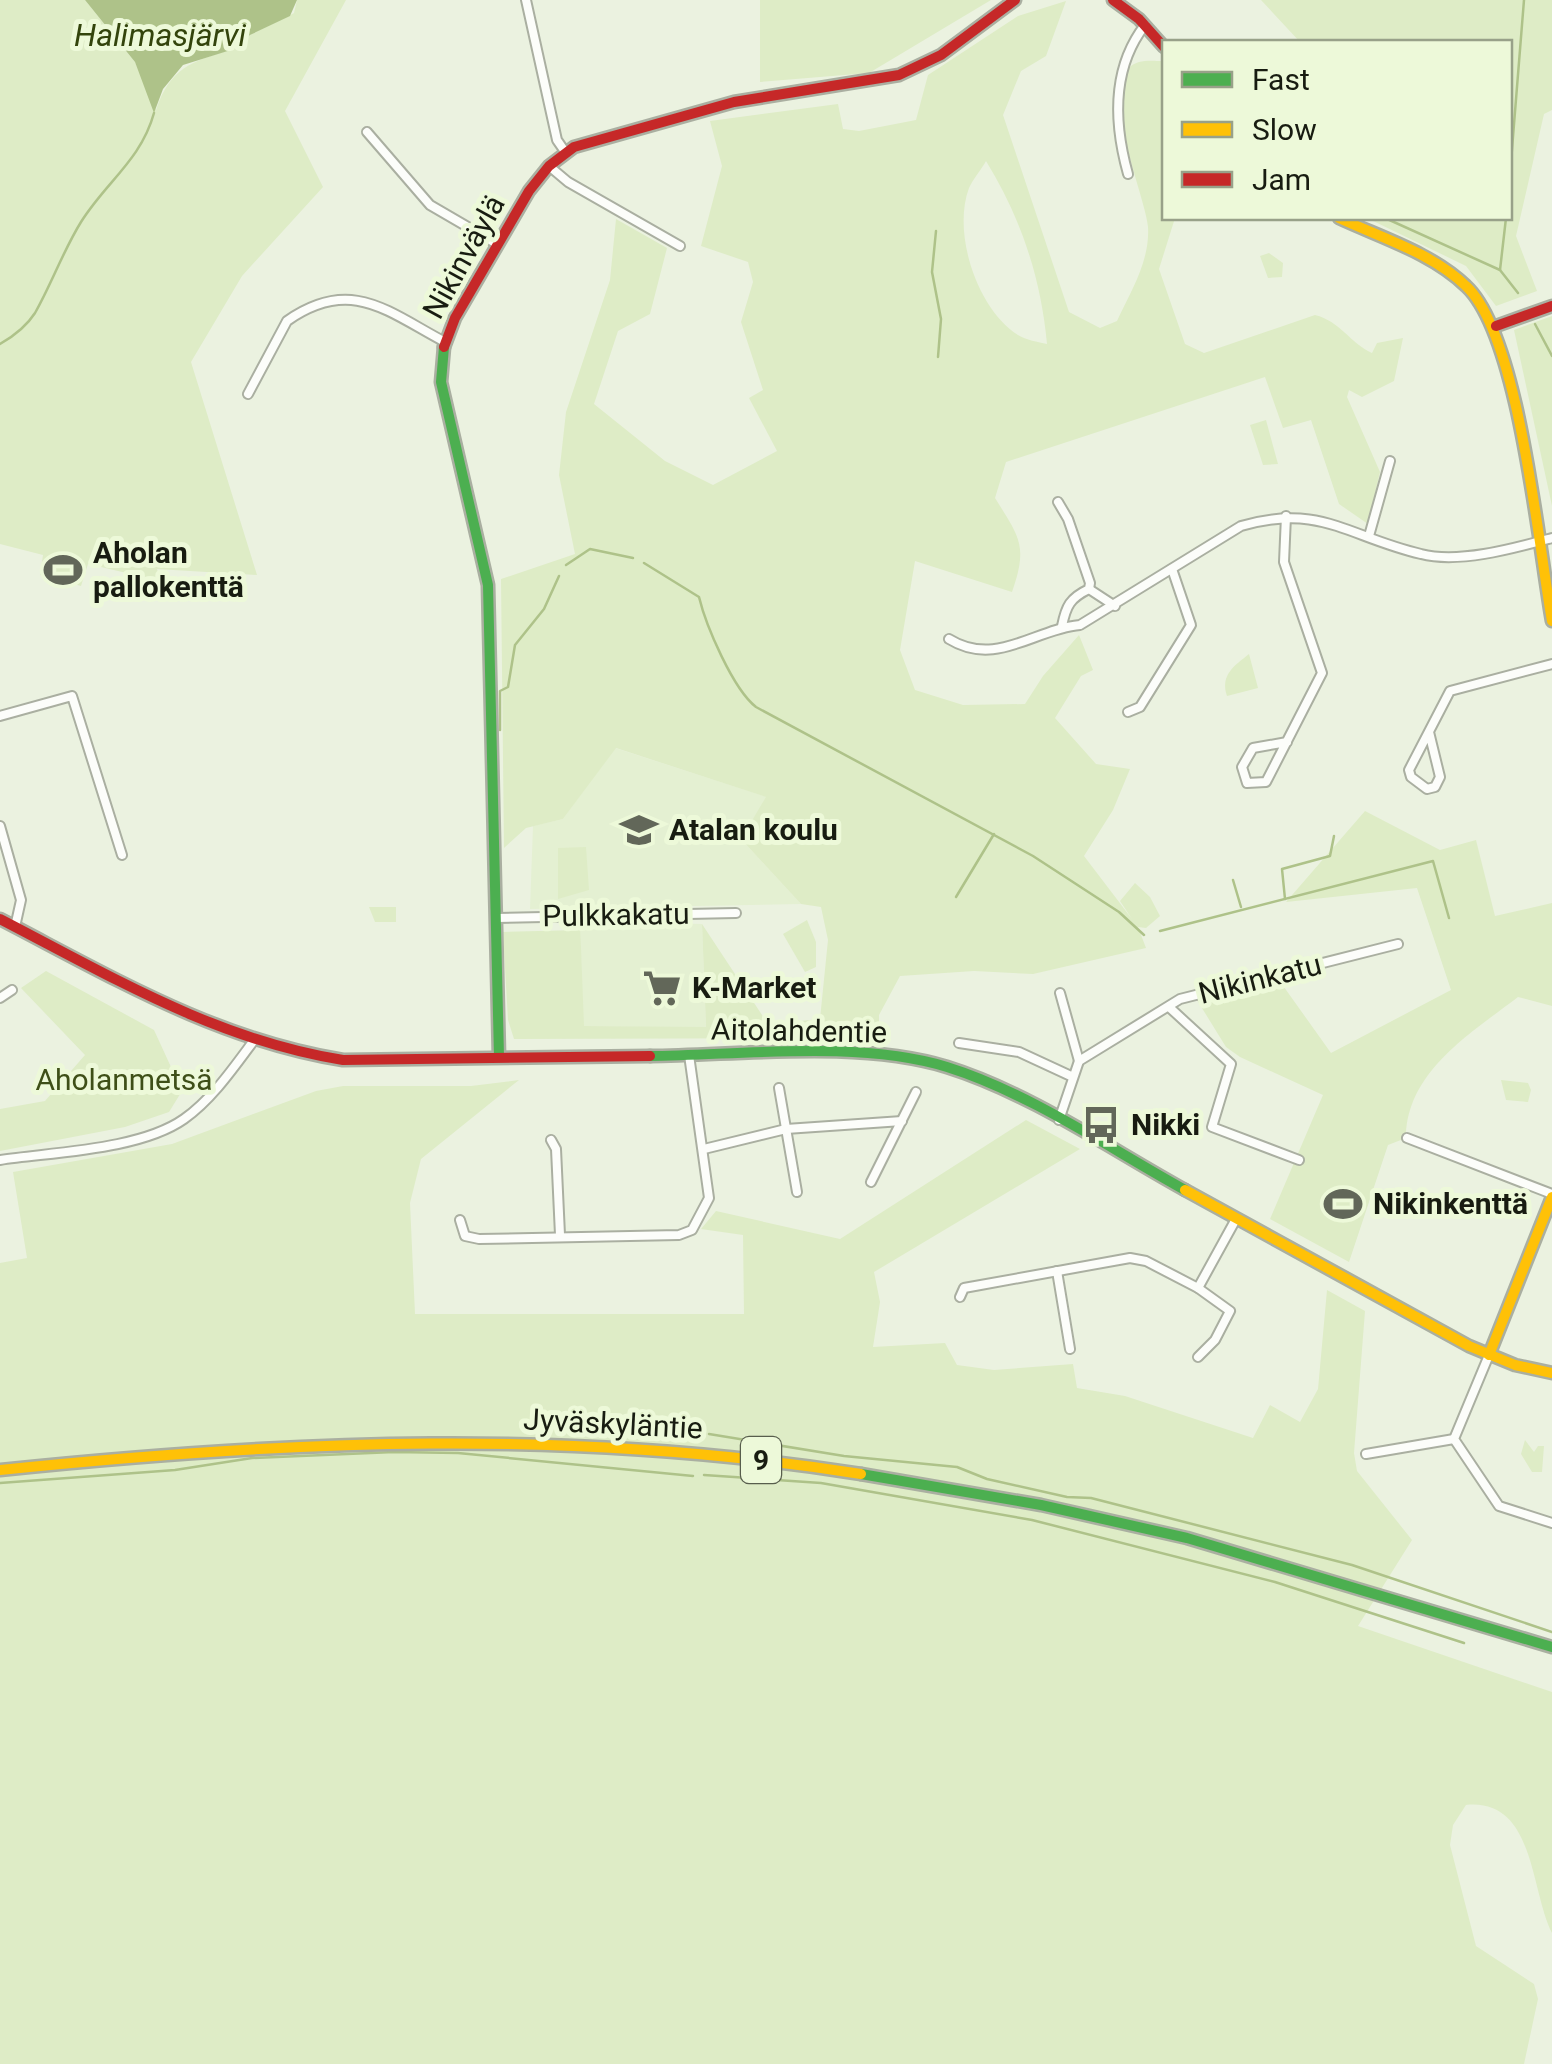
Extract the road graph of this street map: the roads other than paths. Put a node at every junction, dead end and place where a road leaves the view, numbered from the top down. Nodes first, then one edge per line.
1 (526, 0) edge
2 (1015, 0) edge
3 (1113, 0) edge
4 (1145, 25) junction
5 (1162, 45) edge
6 (367, 132) dead end
7 (566, 153) junction
8 (549, 166) junction
9 (1128, 174) dead end
10 (1343, 220) edge
11 (497, 244) junction
12 (680, 246) dead end
13 (1552, 306) edge
14 (1496, 326) junction
15 (445, 342) junction
16 (248, 394) dead end
17 (1390, 461) dead end
18 (1058, 502) dead end
19 (1286, 516) junction
20 (1370, 536) junction
21 (1552, 538) edge
22 (1536, 542) junction
23 (1172, 569) junction
24 (1089, 589) junction
25 (1115, 606) junction
26 (1552, 622) edge
27 (1062, 626) junction
28 (950, 639) dead end
29 (1552, 664) edge
30 (1128, 712) dead end
31 (0, 716) edge
32 (1429, 732) junction
33 (1287, 742) junction
34 (0, 826) edge
35 (122, 855) dead end
36 (736, 913) dead end
37 (496, 918) junction
38 (0, 919) edge
39 (15, 927) junction
40 (1398, 944) dead end
41 (12, 990) dead end
42 (1060, 993) dead end
43 (0, 998) edge
44 (1169, 1007) junction
45 (252, 1043) junction
46 (959, 1043) dead end
47 (689, 1054) junction
48 (500, 1057) junction
49 (1079, 1061) junction
50 (1073, 1077) junction
51 (779, 1088) dead end
52 (916, 1092) dead end
53 (902, 1120) junction
54 (1058, 1120) junction
55 (786, 1129) junction
56 (1407, 1138) dead end
57 (551, 1140) dead end
58 (704, 1149) junction
59 (0, 1160) edge
60 (1299, 1160) dead end
61 (870, 1182) dead end
62 (796, 1192) dead end
63 (1552, 1196) edge
64 (1236, 1219) junction
65 (460, 1220) dead end
66 (560, 1236) junction
67 (1056, 1272) junction
68 (1198, 1288) junction
69 (960, 1298) dead end
70 (1070, 1349) dead end
71 (1488, 1355) junction
72 (1198, 1357) dead end
73 (1552, 1373) edge
74 (1454, 1439) junction
75 (1366, 1454) dead end
76 (0, 1470) edge
77 (1552, 1523) edge
78 (1502, 1635) junction
79 (1552, 1647) edge
80 (1552, 1657) edge

1 - 7 street
2 - 7 main road, Nikinväylä
3 - 4 main road
4 - 5 main road
4 - 9 street
6 - 11 street
7 - 8 main road, Nikinväylä
8 - 11 main road, Nikinväylä
8 - 12 street
10 - 14 main road
11 - 15 main road, Nikinväylä
13 - 14 main road
14 - 22 main road
15 - 16 street
15 - 37 main road, Nikinväylä
17 - 20 street
18 - 24 street
19 - 20 street
19 - 23 street
19 - 33 street
20 - 22 street
21 - 22 street
22 - 26 main road
23 - 25 street
23 - 30 street
24 - 25 street
24 - 27 street
25 - 27 street
27 - 28 street
29 - 32 street
31 - 35 street
32 - 32 street
33 - 33 street
34 - 39 street
36 - 37 street, Pulkkakatu
37 - 48 main road, Nikinväylä
38 - 39 main road, Aitolahdentie
39 - 45 main road, Aitolahdentie
40 - 44 street, Nikinkatu
41 - 43 street
42 - 49 street
44 - 49 street, Nikinkatu
44 - 60 street
45 - 48 main road, Aitolahdentie
45 - 59 street
46 - 50 street
47 - 48 main road, Aitolahdentie
47 - 54 main road, Aitolahdentie
47 - 58 street
49 - 50 street
50 - 54 street
51 - 55 street
52 - 53 street
53 - 55 street
53 - 61 street
54 - 64 main road, Aitolahdentie
55 - 58 street
55 - 62 street
56 - 63 street
57 - 66 street
58 - 66 street
63 - 71 main road
64 - 68 street
64 - 71 main road, Aitolahdentie
65 - 66 street
67 - 68 street
67 - 69 street
67 - 70 street
68 - 72 street
71 - 73 main road, Aitolahdentie
71 - 74 street
74 - 75 street
74 - 77 street
76 - 78 main road, Jyväskyläntie / 9
78 - 79 main road, 9
78 - 80 main road, 9

